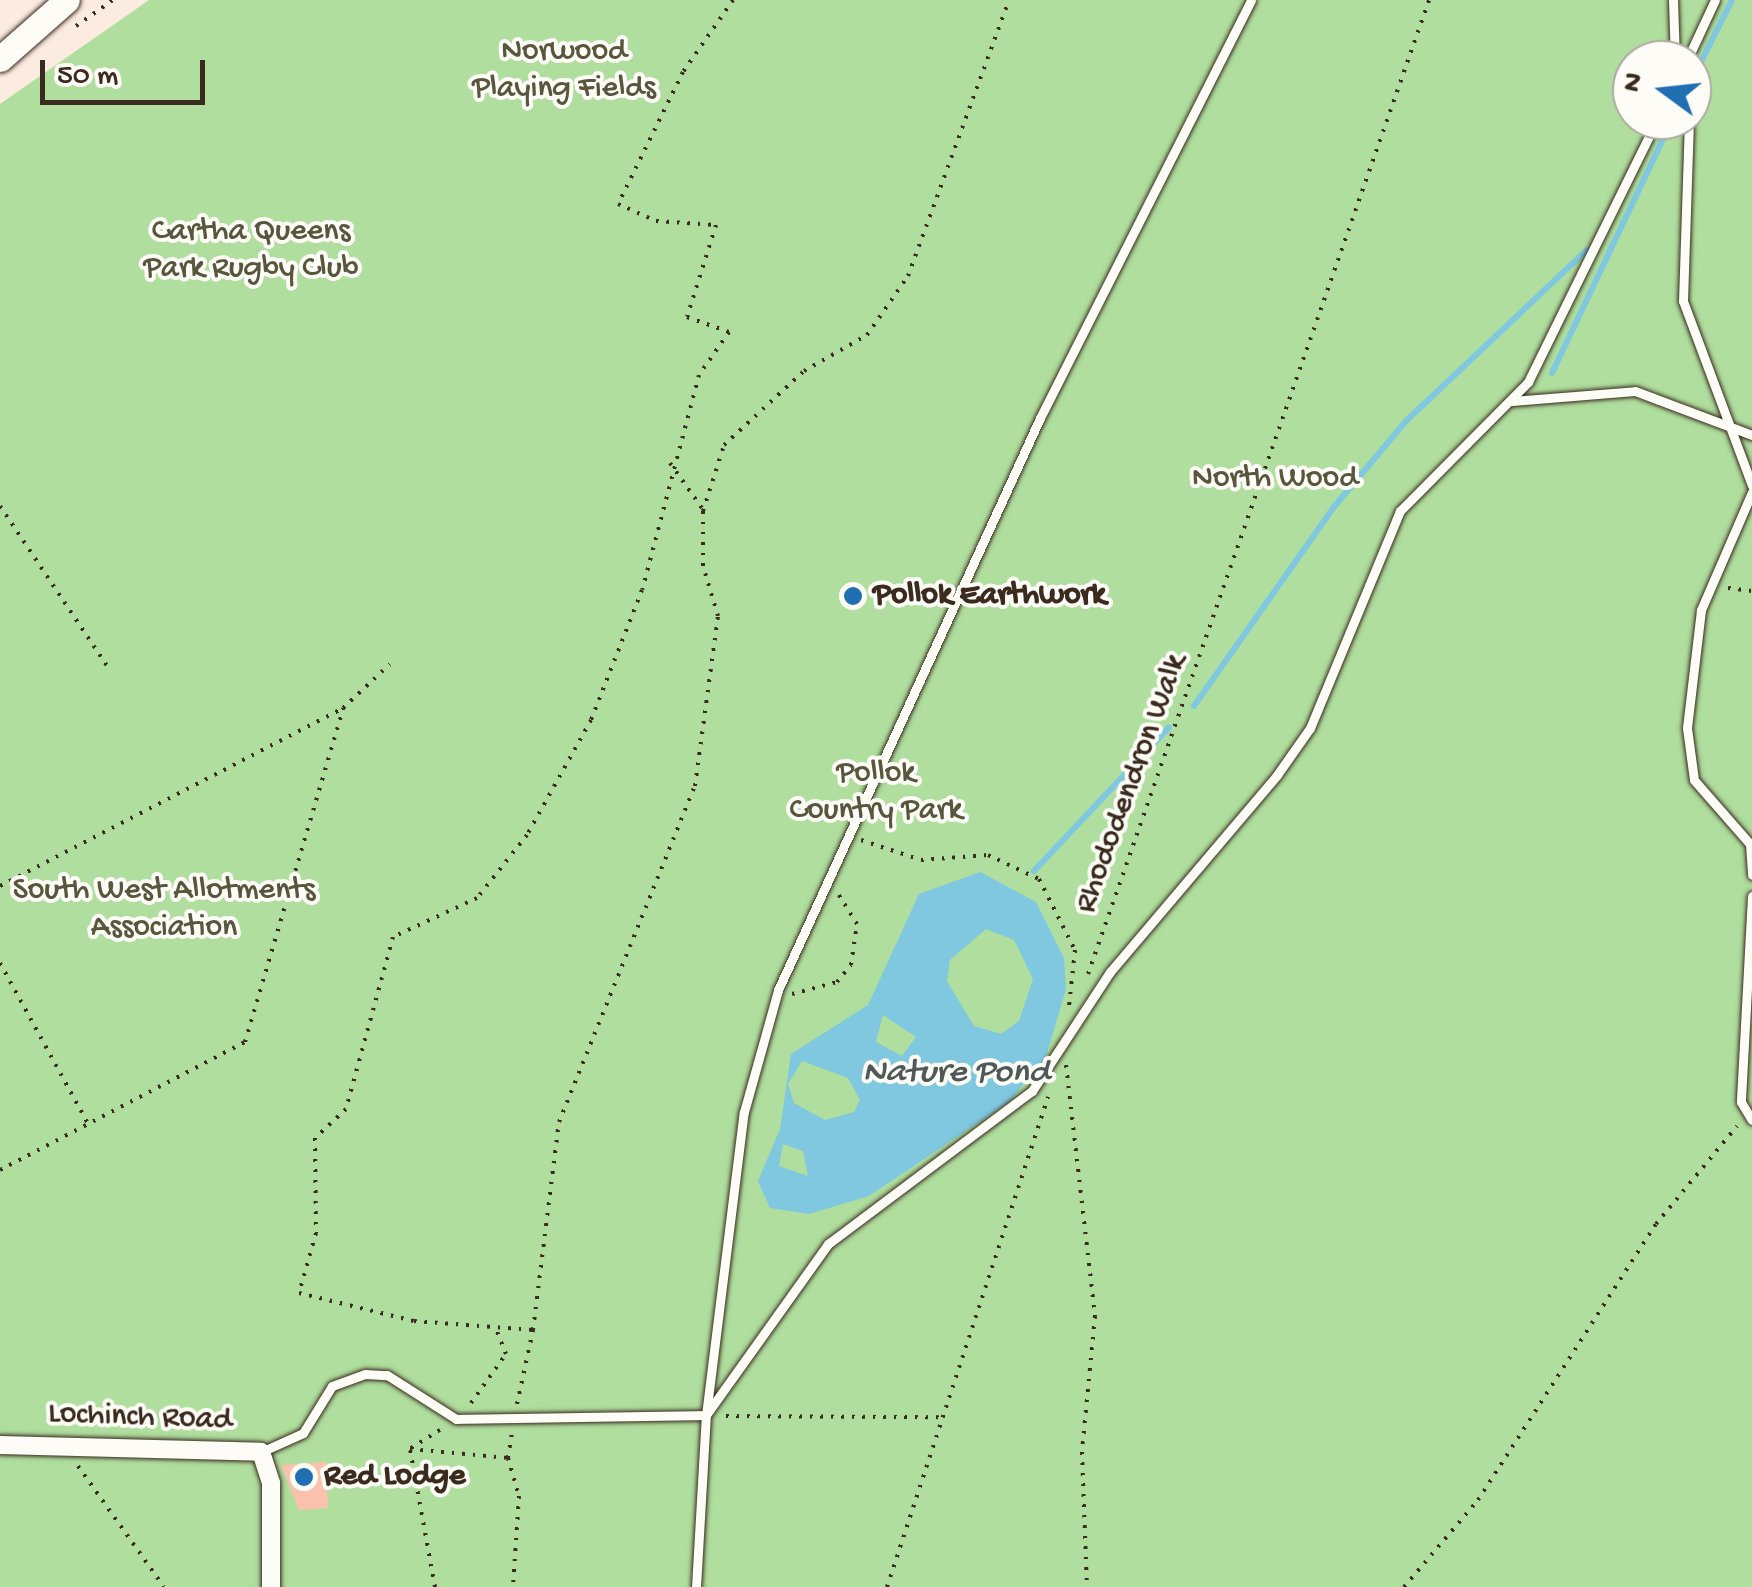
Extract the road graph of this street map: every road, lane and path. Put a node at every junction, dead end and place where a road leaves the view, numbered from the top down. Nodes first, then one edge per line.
1 (67, 0) edge
2 (733, 0) edge
3 (1008, 0) edge
4 (1251, 0) edge
5 (1430, 0) edge
6 (1673, 0) edge
7 (1715, 0) edge
8 (1674, 40) edge
9 (1696, 40) edge
10 (0, 59) edge
11 (1648, 140) edge
12 (1688, 140) edge
13 (1510, 402) junction
14 (1732, 429) junction
15 (1752, 436) edge
16 (670, 463) junction
17 (1752, 490) edge
18 (0, 506) edge
19 (703, 511) junction
20 (1709, 585) junction
21 (1752, 591) edge
22 (390, 664) dead end
23 (109, 669) dead end
24 (343, 708) junction
25 (847, 834) junction
26 (1752, 875) edge
27 (0, 886) edge
28 (822, 888) junction
29 (1752, 896) edge
30 (0, 963) edge
31 (778, 990) junction
32 (1069, 1009) dead end
33 (1076, 1012) dead end
34 (1064, 1048) junction
35 (1749, 1118) edge
36 (88, 1124) junction
37 (0, 1170) edge
38 (495, 1327) junction
39 (533, 1330) junction
40 (706, 1415) junction
41 (942, 1417) junction
42 (456, 1419) junction
43 (514, 1420) junction
44 (0, 1445) edge
45 (64, 1446) junction
46 (410, 1449) junction
47 (260, 1452) junction
48 (508, 1458) junction
49 (164, 1587) edge
50 (272, 1587) edge
51 (435, 1587) edge
52 (513, 1587) edge
53 (696, 1587) edge
54 (887, 1587) edge
55 (1087, 1587) edge
56 (1404, 1587) edge

1 - 10 main road
2 - 16 path
3 - 19 path
4 - 25 lane
5 - 33 path, Rhododendron Walk
6 - 8 lane
7 - 9 lane
11 - 13 lane
12 - 14 lane
13 - 14 lane
13 - 34 lane
14 - 15 lane
14 - 17 lane
16 - 19 path
16 - 38 path
17 - 20 lane
18 - 23 path
19 - 39 path
20 - 21 path
20 - 26 lane
22 - 24 path
24 - 27 path
24 - 36 path
25 - 28 lane
25 - 32 path
28 - 31 lane
28 - 31 path
29 - 35 lane
30 - 36 path
31 - 40 lane
34 - 40 lane
34 - 41 path
34 - 55 path
35 - 56 path
36 - 37 path
38 - 39 path
38 - 42 path
39 - 43 path
40 - 41 path
40 - 43 lane
40 - 53 lane
41 - 54 path
42 - 43 lane
42 - 46 path
42 - 47 lane
43 - 48 path
44 - 45 street, Lochinch Road
45 - 47 street, Lochinch Road
45 - 49 path
46 - 48 path
46 - 51 path
47 - 50 street, Lochinch Road
48 - 52 path

